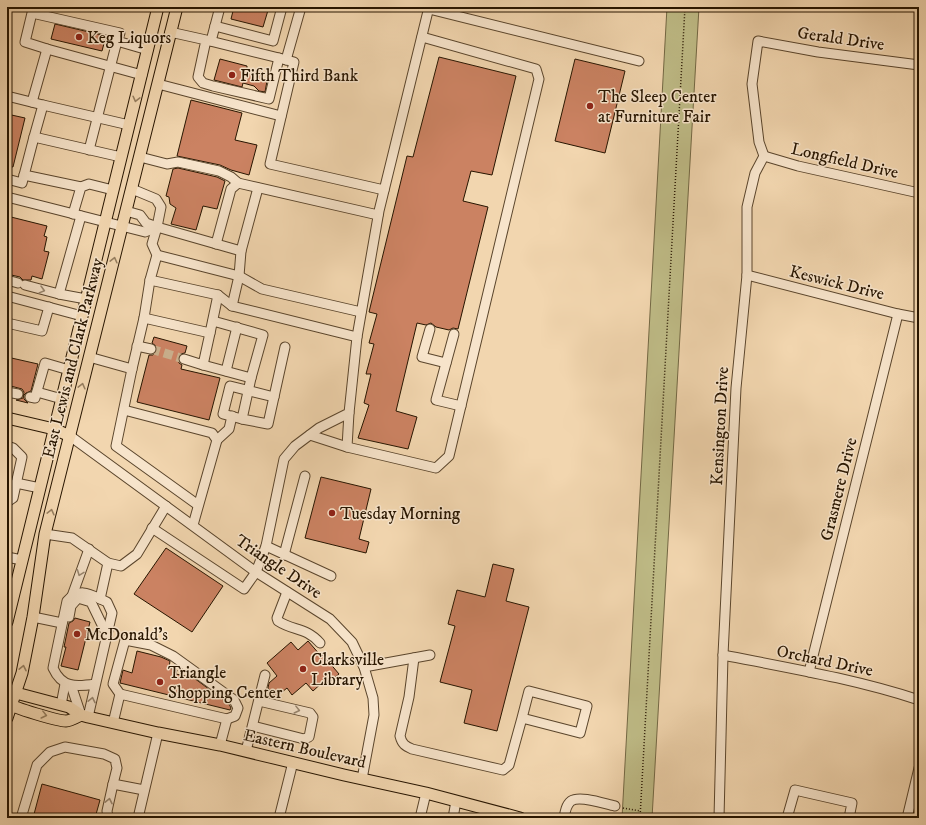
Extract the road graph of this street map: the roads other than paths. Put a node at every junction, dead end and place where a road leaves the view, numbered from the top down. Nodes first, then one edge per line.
1 (158, 7) edge
2 (177, 7) edge
3 (220, 7) edge
4 (282, 7) edge
5 (300, 7) edge
6 (429, 8) edge
7 (215, 26) junction
8 (170, 32) junction
9 (422, 37) junction
10 (117, 41) junction
11 (208, 41) junction
12 (47, 49) junction
13 (148, 50) junction
14 (283, 59) junction
15 (639, 61) dead end
16 (919, 65) edge
17 (111, 67) junction
18 (142, 75) junction
19 (158, 84) junction
20 (7, 96) edge
21 (32, 102) junction
22 (43, 105) junction
23 (281, 116) junction
24 (97, 119) junction
25 (129, 125) junction
26 (34, 137) junction
27 (89, 150) junction
28 (764, 156) junction
29 (140, 157) junction
30 (121, 158) junction
31 (24, 175) junction
32 (7, 179) edge
33 (238, 183) junction
34 (81, 187) junction
35 (258, 188) junction
36 (132, 189) junction
37 (113, 190) junction
38 (384, 190) junction
39 (919, 193) edge
40 (7, 197) edge
41 (126, 211) junction
42 (77, 215) junction
43 (378, 215) junction
44 (105, 222) junction
45 (123, 226) junction
46 (157, 227) junction
47 (216, 244) junction
48 (241, 251) junction
49 (156, 255) junction
50 (747, 275) junction
51 (239, 276) junction
52 (7, 280) edge
53 (150, 280) junction
54 (59, 294) junction
55 (218, 295) junction
56 (7, 296) edge
57 (86, 299) junction
58 (232, 306) junction
59 (49, 308) junction
60 (361, 312) junction
61 (898, 314) junction
62 (82, 316) junction
63 (144, 318) junction
64 (919, 318) edge
65 (213, 321) junction
66 (7, 323) edge
67 (237, 327) junction
68 (430, 329) dead end
69 (210, 333) junction
70 (454, 334) dead end
71 (357, 337) junction
72 (137, 346) junction
73 (285, 347) dead end
74 (150, 349) tunnel mouth
75 (89, 357) junction
76 (184, 359) tunnel mouth
77 (446, 363) junction
78 (203, 365) junction
79 (132, 369) junction
80 (69, 370) junction
81 (226, 371) junction
82 (251, 378) junction
83 (248, 390) junction
84 (7, 392) edge
85 (18, 394) dead end
86 (274, 397) junction
87 (62, 399) junction
88 (461, 406) junction
89 (124, 410) junction
90 (349, 413) junction
91 (232, 416) junction
92 (7, 418) edge
93 (242, 419) junction
94 (54, 430) junction
95 (310, 435) junction
96 (70, 436) junction
97 (217, 440) junction
98 (7, 446) edge
99 (347, 447) junction
100 (305, 476) dead end
101 (16, 483) junction
102 (40, 488) junction
103 (7, 502) edge
104 (198, 505) junction
105 (166, 506) junction
106 (193, 525) junction
107 (152, 528) junction
108 (45, 534) junction
109 (266, 546) junction
110 (89, 549) junction
111 (284, 555) junction
112 (7, 557) edge
113 (22, 560) junction
114 (108, 563) junction
115 (256, 572) junction
116 (331, 576) dead end
117 (287, 592) junction
118 (72, 596) junction
119 (100, 599) junction
120 (33, 617) junction
121 (7, 622) edge
122 (62, 623) junction
123 (106, 633) junction
124 (320, 643) dead end
125 (430, 655) dead end
126 (723, 655) junction
127 (414, 658) junction
128 (364, 667) junction
129 (809, 672) junction
130 (55, 673) junction
131 (265, 675) dead end
132 (68, 684) junction
133 (95, 684) junction
134 (11, 693) edge
135 (120, 694) junction
136 (919, 700) edge
137 (259, 701) junction
138 (9, 705) edge
139 (60, 705) junction
140 (85, 716) junction
141 (7, 718) edge
142 (522, 718) junction
143 (227, 719) junction
144 (113, 723) junction
145 (253, 726) junction
146 (158, 733) junction
147 (220, 745) junction
148 (246, 751) junction
149 (293, 762) junction
150 (919, 768) edge
151 (362, 779) junction
152 (113, 784) junction
153 (144, 790) junction
154 (426, 794) junction
155 (456, 801) junction
156 (615, 806) road end
157 (489, 814) edge
158 (504, 816) edge
159 (20, 818) edge
160 (108, 818) edge
161 (138, 818) edge
162 (278, 818) edge
163 (420, 818) edge
164 (453, 818) edge
165 (520, 818) edge
166 (564, 818) edge
167 (719, 818) edge
168 (788, 818) edge
169 (849, 818) edge
170 (908, 818) edge

1 - 13 main road, East Lewis and Clark Parkway
2 - 8 main road, East Lewis and Clark Parkway
3 - 7 street
4 - 7 street
5 - 14 street
6 - 9 street
6 - 15 street
7 - 11 street
8 - 11 street
8 - 19 main road, East Lewis and Clark Parkway
9 - 38 street
9 - 88 street
10 - 12 street
10 - 13 street
10 - 17 street
11 - 14 street
11 - 14 street
12 - 17 street
12 - 21 street
13 - 18 main road, East Lewis and Clark Parkway
14 - 23 street
16 - 28 street, Gerald Drive
17 - 18 street
17 - 24 street
18 -> 25 main road, East Lewis and Clark Parkway
19 - 23 street
19 - 29 main road, East Lewis and Clark Parkway
20 - 21 street
21 - 22 street
22 - 24 street
22 - 26 street
23 - 38 street
24 - 25 street
24 - 27 street
25 - 30 main road, East Lewis and Clark Parkway
26 - 27 street
26 - 31 street
27 - 30 street
28 - 39 street, Longfield Drive
28 - 50 street, Kensington Drive
29 - 33 street
29 - 36 main road, East Lewis and Clark Parkway
30 - 37 main road, East Lewis and Clark Parkway
31 - 32 street
31 - 34 street
33 - 35 street
33 - 47 street
34 - 37 street
34 - 42 street
35 - 43 street
35 - 48 street
36 - 41 main road, East Lewis and Clark Parkway
36 - 46 street
37 - 44 main road, East Lewis and Clark Parkway
38 - 43 street
40 - 42 street
41 - 45 main road, East Lewis and Clark Parkway
41 - 46 street
42 - 44 street
42 - 54 street
43 - 60 street
44 - 45 street
44 - 57 main road, East Lewis and Clark Parkway
45 - 46 street
75 -> 45 main road, East Lewis and Clark Parkway
46 - 47 street
46 - 49 street
47 - 48 street
48 - 51 street
49 - 51 street
49 - 53 street
50 - 61 street, Keswick Drive
50 - 126 street, Kensington Drive
51 - 58 street
51 - 60 street
52 -> 54 street
53 - 55 street
53 - 63 street
54 - 57 street
55 - 58 street
55 - 65 street
56 - 59 street
57 - 62 main road, East Lewis and Clark Parkway
58 - 71 street
59 - 62 street
59 - 66 street
60 - 71 street
61 - 64 street, Keswick Drive
61 - 129 street, Grasmere Drive
62 - 80 main road, East Lewis and Clark Parkway
63 - 69 street
63 - 72 street
65 - 67 street
65 - 69 street
67 - 81 street
67 - 82 street
68 - 77 street
69 - 78 street
70 - 77 street
71 - 90 street
72 - 74 street
72 - 79 street
73 - 86 street
75 - 79 street
96 -> 75 main road, East Lewis and Clark Parkway
76 - 78 street
77 - 88 street
78 - 81 street
79 - 89 street
80 - 87 main road, East Lewis and Clark Parkway
80 - 87 street
81 - 82 street
82 - 83 street
83 - 86 street
83 - 91 street
83 - 93 street
84 - 85 street
86 - 93 street
87 - 94 main road, East Lewis and Clark Parkway
88 - 99 street
89 - 97 street
89 - 104 street
90 - 95 street
90 - 99 street
91 - 93 street
91 - 97 street
92 - 94 main road
94 - 96 main road
94 - 102 main road, East Lewis and Clark Parkway
95 - 99 street
95 - 109 street
96 - 105 street, Triangle Drive
108 -> 96 main road, East Lewis and Clark Parkway
97 - 104 street
98 - 101 street
100 - 111 street
101 - 102 street
101 - 103 street
102 - 113 main road, East Lewis and Clark Parkway
104 - 106 street
105 - 106 street, Triangle Drive
105 - 107 street
106 - 115 street, Triangle Drive
107 - 114 street
107 - 115 street
108 - 110 street
108 - 120 main road, East Lewis and Clark Parkway
109 - 111 street
109 - 115 street
110 - 114 street
110 -> 118 street
111 - 116 street
112 - 113 street
113 - 121 main road, East Lewis and Clark Parkway
114 - 119 street
115 - 117 street, Triangle Drive
117 - 124 street
117 - 128 street, Triangle Drive
118 - 119 street
118 - 122 street
119 - 123 street
120 - 122 street
134 -> 120 main road, East Lewis and Clark Parkway
122 - 130 street
123 - 130 street
123 - 133 street
125 - 127 street
126 - 129 street, Orchard Drive
126 - 167 street, Kensington Drive
127 - 128 street
127 - 142 street
128 - 151 street, Triangle Drive
129 - 136 street, Orchard Drive
130 - 132 street
131 - 137 street
132 - 133 street
132 - 139 street
132 - 140 street
140 -> 133 street
134 - 138 main road, East Lewis and Clark Parkway
134 - 139 main road, Eastern Boulevard
135 - 143 street
135 - 143 street
135 - 144 street
137 - 145 street
137 -> 145 street
138 -> 140 main road, Eastern Boulevard
138 - 141 main road, East Lewis and Clark Parkway
139 - 140 main road, Eastern Boulevard
140 - 144 main road, Eastern Boulevard
142 - 142 street
143 - 147 street
144 - 146 main road, Eastern Boulevard
145 - 148 street
146 - 147 main road, Eastern Boulevard
146 - 153 street
147 - 148 main road, Eastern Boulevard
148 - 149 main road, Eastern Boulevard
149 - 151 main road, Eastern Boulevard
149 - 162 street
150 - 170 street
151 - 154 main road, Eastern Boulevard
152 - 153 street
152 - 159 street
160 -> 152 street
153 - 161 street
154 - 155 main road, Eastern Boulevard
154 - 163 street
155 - 157 main road, Eastern Boulevard
155 - 164 street
156 - 166 street
157 - 158 main road, Eastern Boulevard
158 - 165 main road, Eastern Boulevard
168 - 169 street

